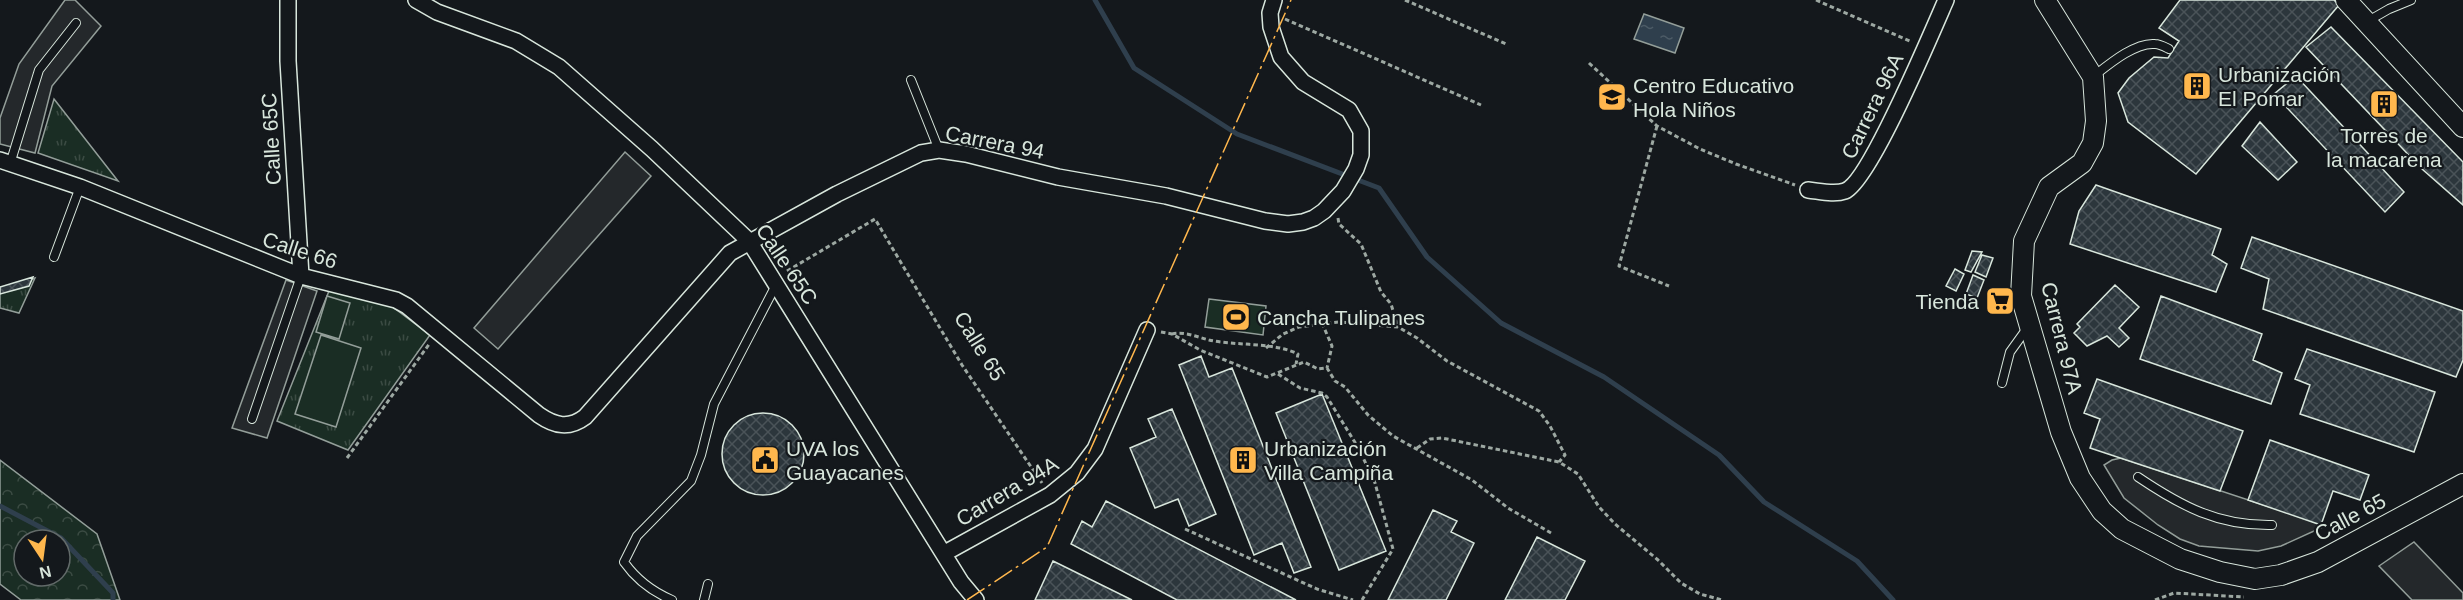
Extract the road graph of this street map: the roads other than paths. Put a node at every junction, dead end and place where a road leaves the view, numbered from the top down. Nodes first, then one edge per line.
1 (288, 0) edge
2 (416, 0) edge
3 (1946, 0) edge
4 (2045, 0) edge
5 (2346, 0) edge
6 (2411, 0) edge
7 (1272, 6) edge
8 (2366, 22) junction
9 (76, 23) dead end
10 (2169, 49) dead end
11 (2093, 77) junction
12 (911, 80) dead end
13 (2463, 128) edge
14 (939, 150) junction
15 (5, 162) edge
16 (81, 187) junction
17 (1808, 190) road end
18 (749, 241) junction
19 (54, 257) dead end
20 (301, 276) junction
21 (775, 281) junction
22 (2031, 324) junction
23 (1147, 330) road end
24 (2002, 383) dead end
25 (252, 419) dead end
26 (559, 425) joint
27 (2138, 477) dead end
28 (2463, 484) edge
29 (2272, 525) dead end
30 (945, 553) junction
31 (2255, 579) joint
32 (708, 584) dead end
33 (672, 600) edge
34 (704, 600) edge
35 (976, 600) edge

1 - 20 street, Calle 65C
2 - 18 street, Calle 65C
3 - 17 street, Carrera 96A
4 - 11 street, Carrera 97A
5 - 8 street
6 - 8 lane
7 - 14 street, Carrera 94
8 - 13 street
9 - 15 lane
10 - 11 lane
11 - 22 street, Carrera 97A
12 - 14 lane
14 - 18 street, Carrera 94
15 - 16 street, Calle 66
16 - 19 lane
16 - 20 street, Calle 66
18 - 21 street, Calle 65C
18 - 26 street, Carrera 94
20 - 25 lane
20 - 26 street, Calle 66
21 - 30 street, Calle 65C
21 - 33 lane
22 - 24 lane
22 - 31 street, Carrera 97A
23 - 30 street, Carrera 94A
27 - 29 lane
28 - 31 street, Calle 65
30 - 35 street, Calle 65C
32 - 34 lane

